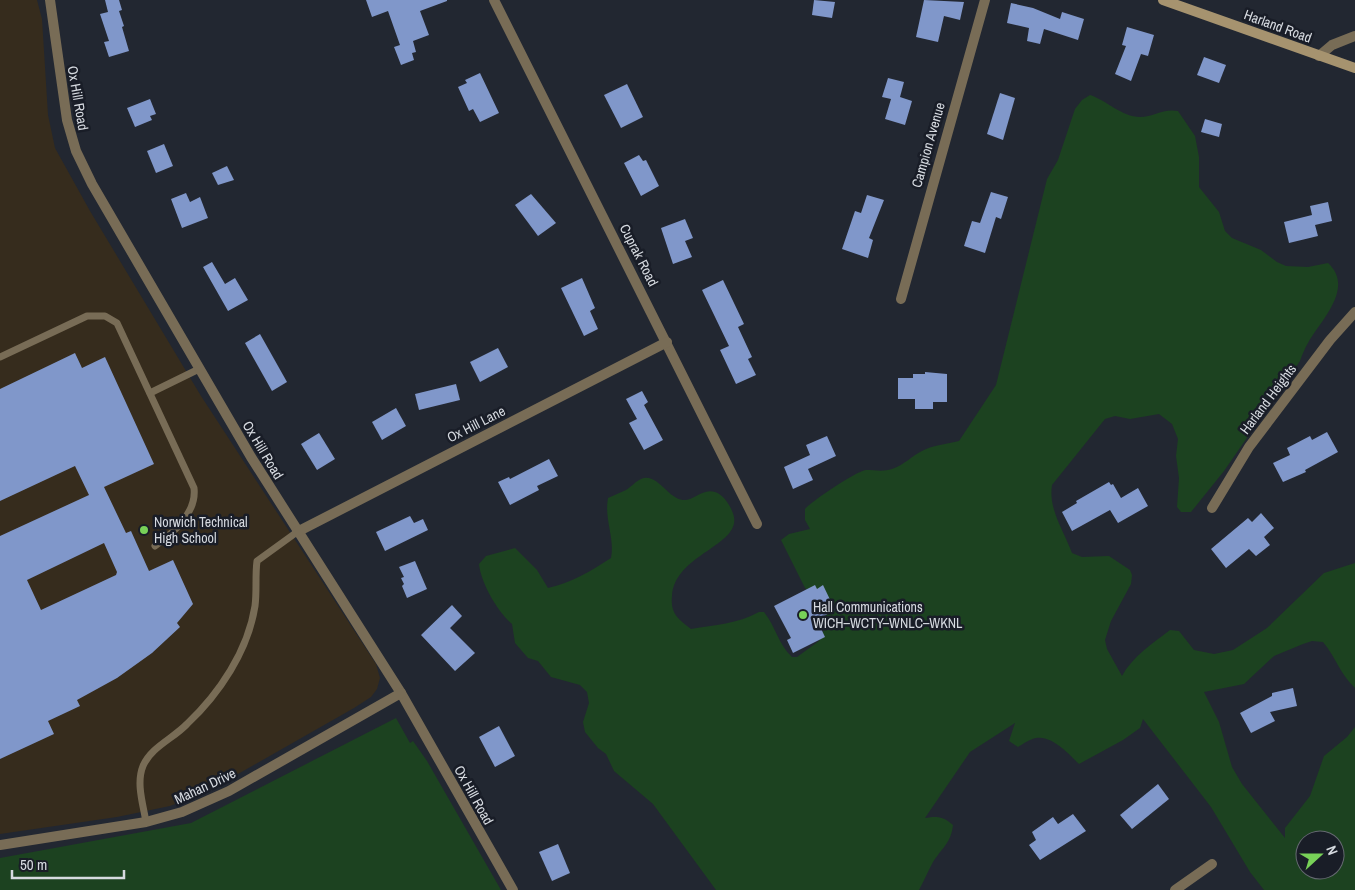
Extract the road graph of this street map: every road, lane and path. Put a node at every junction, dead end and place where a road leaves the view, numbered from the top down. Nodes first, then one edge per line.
1 (50, 0) edge
2 (494, 0) edge
3 (985, 0) edge
4 (1163, 0) edge
5 (1355, 36) edge
6 (1319, 56) junction
7 (1355, 68) edge
8 (901, 299) dead end
9 (1355, 312) edge
10 (667, 342) junction
11 (0, 358) edge
12 (199, 369) junction
13 (150, 393) junction
14 (1212, 508) dead end
15 (757, 524) dead end
16 (297, 532) junction
17 (155, 546) dead end
18 (401, 693) junction
19 (146, 822) junction
20 (0, 845) edge
21 (1212, 864) dead end
22 (513, 890) edge
23 (1175, 890) edge

1 - 12 street, Ox Hill Road
2 - 10 street, Cuprak Road
3 - 8 street, Campion Avenue
4 - 6 main road, Harland Road
5 - 6 street
6 - 7 main road, Harland Road
9 - 14 street, Harland Heights
10 - 15 street, Cuprak Road
10 - 16 street, Ox Hill Lane
11 - 13 lane
12 - 13 lane
12 - 16 street, Ox Hill Road
13 - 17 lane
16 - 18 street, Ox Hill Road
16 - 19 lane
18 - 19 street, Mahan Drive
18 - 22 street, Ox Hill Road
19 - 20 street, Mahan Drive
21 - 23 street

